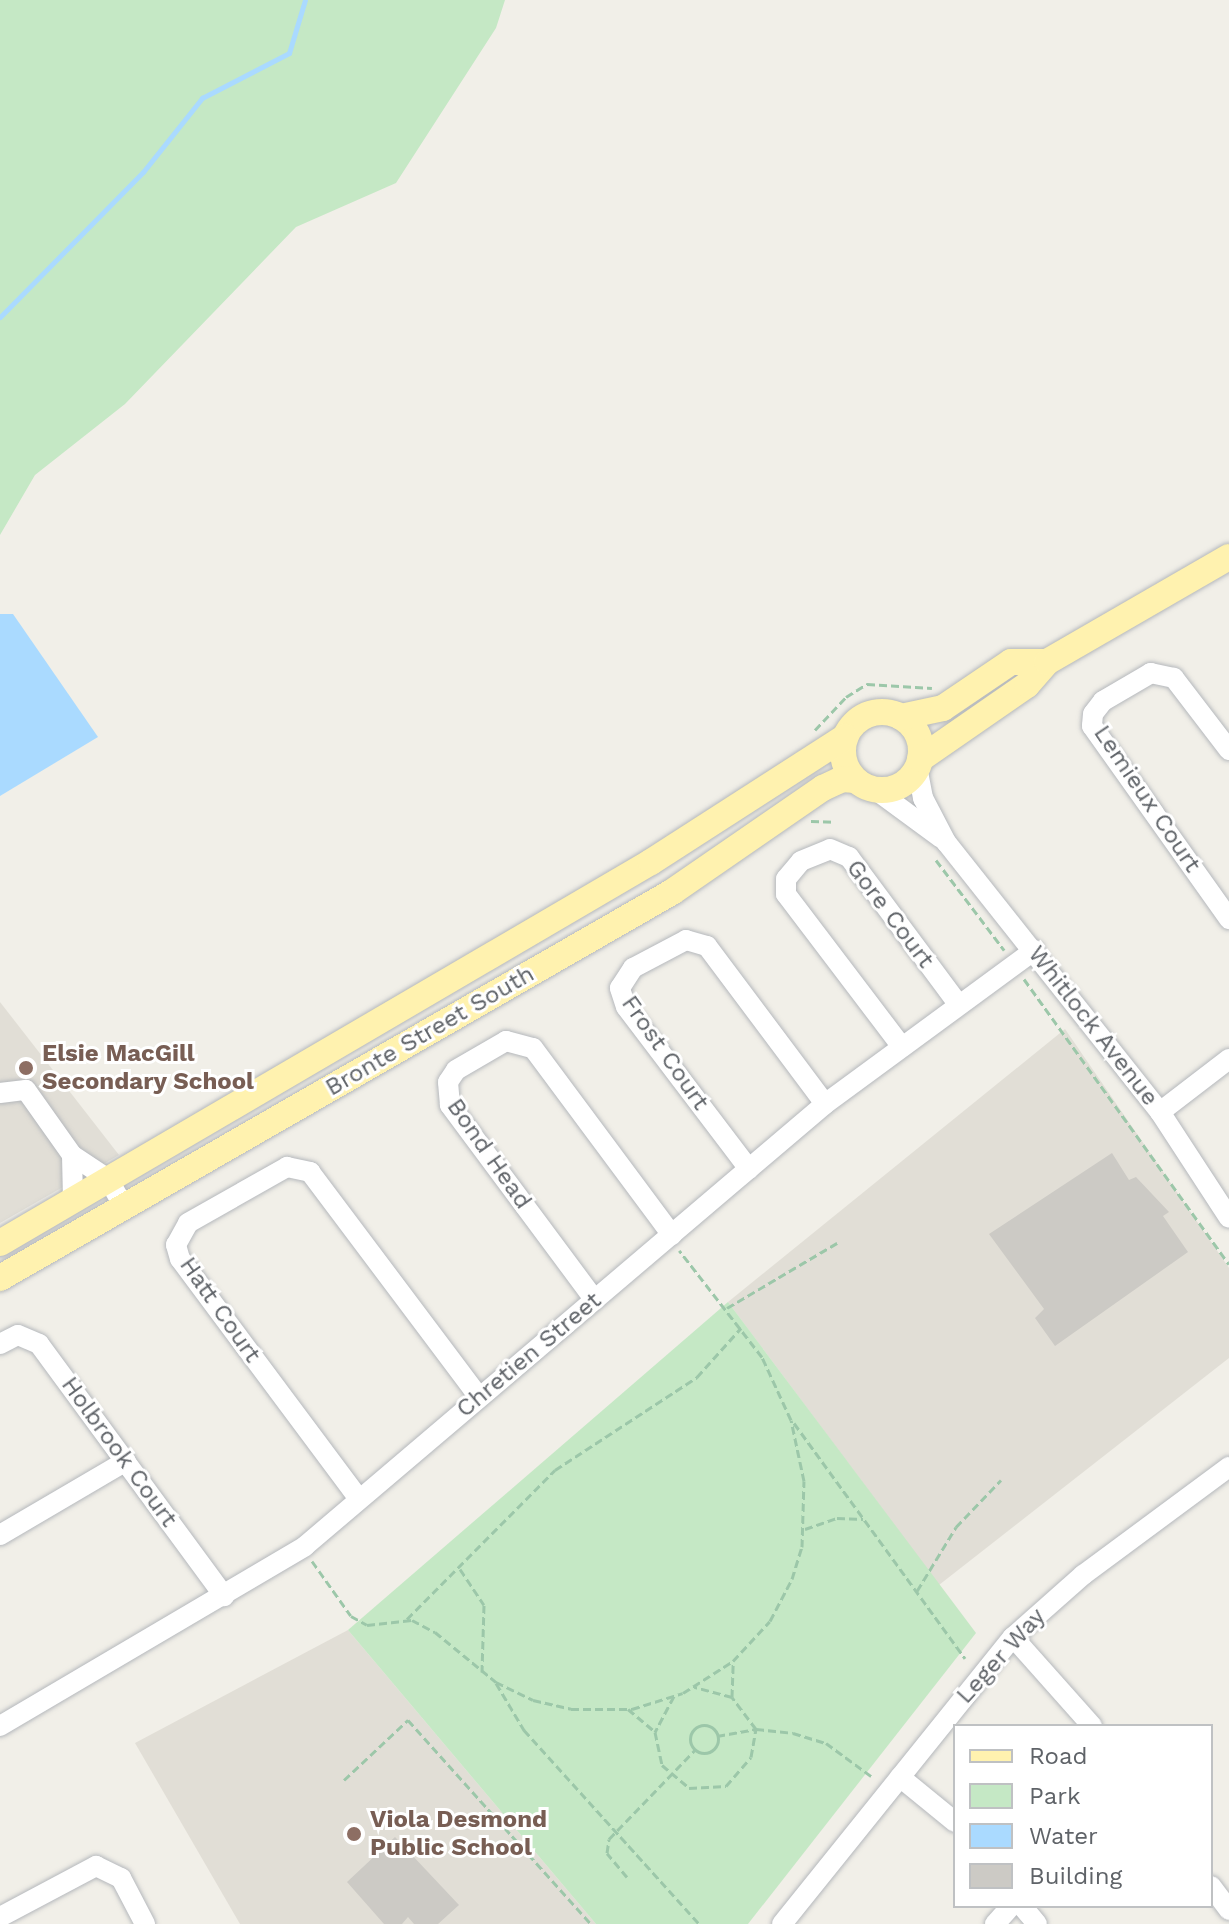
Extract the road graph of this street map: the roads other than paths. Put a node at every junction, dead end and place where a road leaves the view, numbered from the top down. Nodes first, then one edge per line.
1 (1229, 557) edge
2 (1047, 662) junction
3 (901, 717) junction
4 (845, 737) junction
5 (1229, 750) edge
6 (919, 763) junction
7 (864, 784) junction
8 (939, 849) junction
9 (1229, 919) edge
10 (1035, 950) junction
11 (959, 1005) junction
12 (902, 1047) junction
13 (1229, 1059) edge
14 (0, 1093) edge
15 (825, 1104) junction
16 (1160, 1112) junction
17 (72, 1155) junction
18 (749, 1169) junction
19 (108, 1179) junction
20 (73, 1200) junction
21 (124, 1207) junction
22 (1229, 1218) edge
23 (676, 1242) junction
24 (0, 1243) edge
25 (0, 1278) edge
26 (594, 1299) junction
27 (0, 1344) edge
28 (479, 1397) junction
29 (126, 1461) junction
30 (1229, 1467) edge
31 (359, 1499) junction
32 (0, 1535) edge
33 (224, 1596) junction
34 (1013, 1637) junction
35 (1090, 1724) edge
36 (0, 1726) edge
37 (900, 1777) junction
38 (953, 1820) edge
39 (1213, 1889) edge
40 (1009, 1908) edge
41 (1024, 1908) edge
42 (1229, 1910) edge
43 (0, 1917) edge
44 (145, 1924) edge
45 (782, 1924) edge
46 (995, 1924) edge
47 (1037, 1924) edge

1 - 2 main road
2 - 3 main road
2 - 6 main road
3 - 4 main road
3 - 6 main road
4 - 7 main road
4 - 19 main road, Bronte Street South
5 - 9 street, Lemieux Court
6 - 7 main road
6 - 8 street, Whitlock Avenue
7 - 8 street, Whitlock Avenue
7 - 21 main road, Bronte Street South
8 - 10 street, Whitlock Avenue
10 - 11 street, Chretien Street
10 - 16 street, Whitlock Avenue
11 - 12 street, Chretien Street
11 - 12 street, Gore Court
12 - 15 street, Chretien Street
13 - 16 street
14 - 17 street
15 - 18 street, Chretien Street
15 - 18 street, Frost Court
16 - 22 street, Whitlock Avenue
17 - 19 street
17 - 20 street
18 - 23 street, Chretien Street
19 - 20 main road, Bronte Street South
19 - 21 street
20 - 24 main road, Bronte Street South
21 - 25 main road, Bronte Street South
23 - 26 street, Chretien Street
23 - 26 street, Bond Head
26 - 28 street, Chretien Street
27 - 29 street, Holbrook Court
28 - 31 street, Chretien Street
28 - 31 street, Hatt Court
29 - 32 street
29 - 33 street, Holbrook Court
30 - 34 street, Leger Way
31 - 33 street, Chretien Street
33 - 36 street, Chretien Street
34 - 35 street
34 - 37 street, Leger Way
37 - 38 street
37 - 45 street, Leger Way
39 - 42 street
40 - 46 street
41 - 47 street
43 - 44 street

